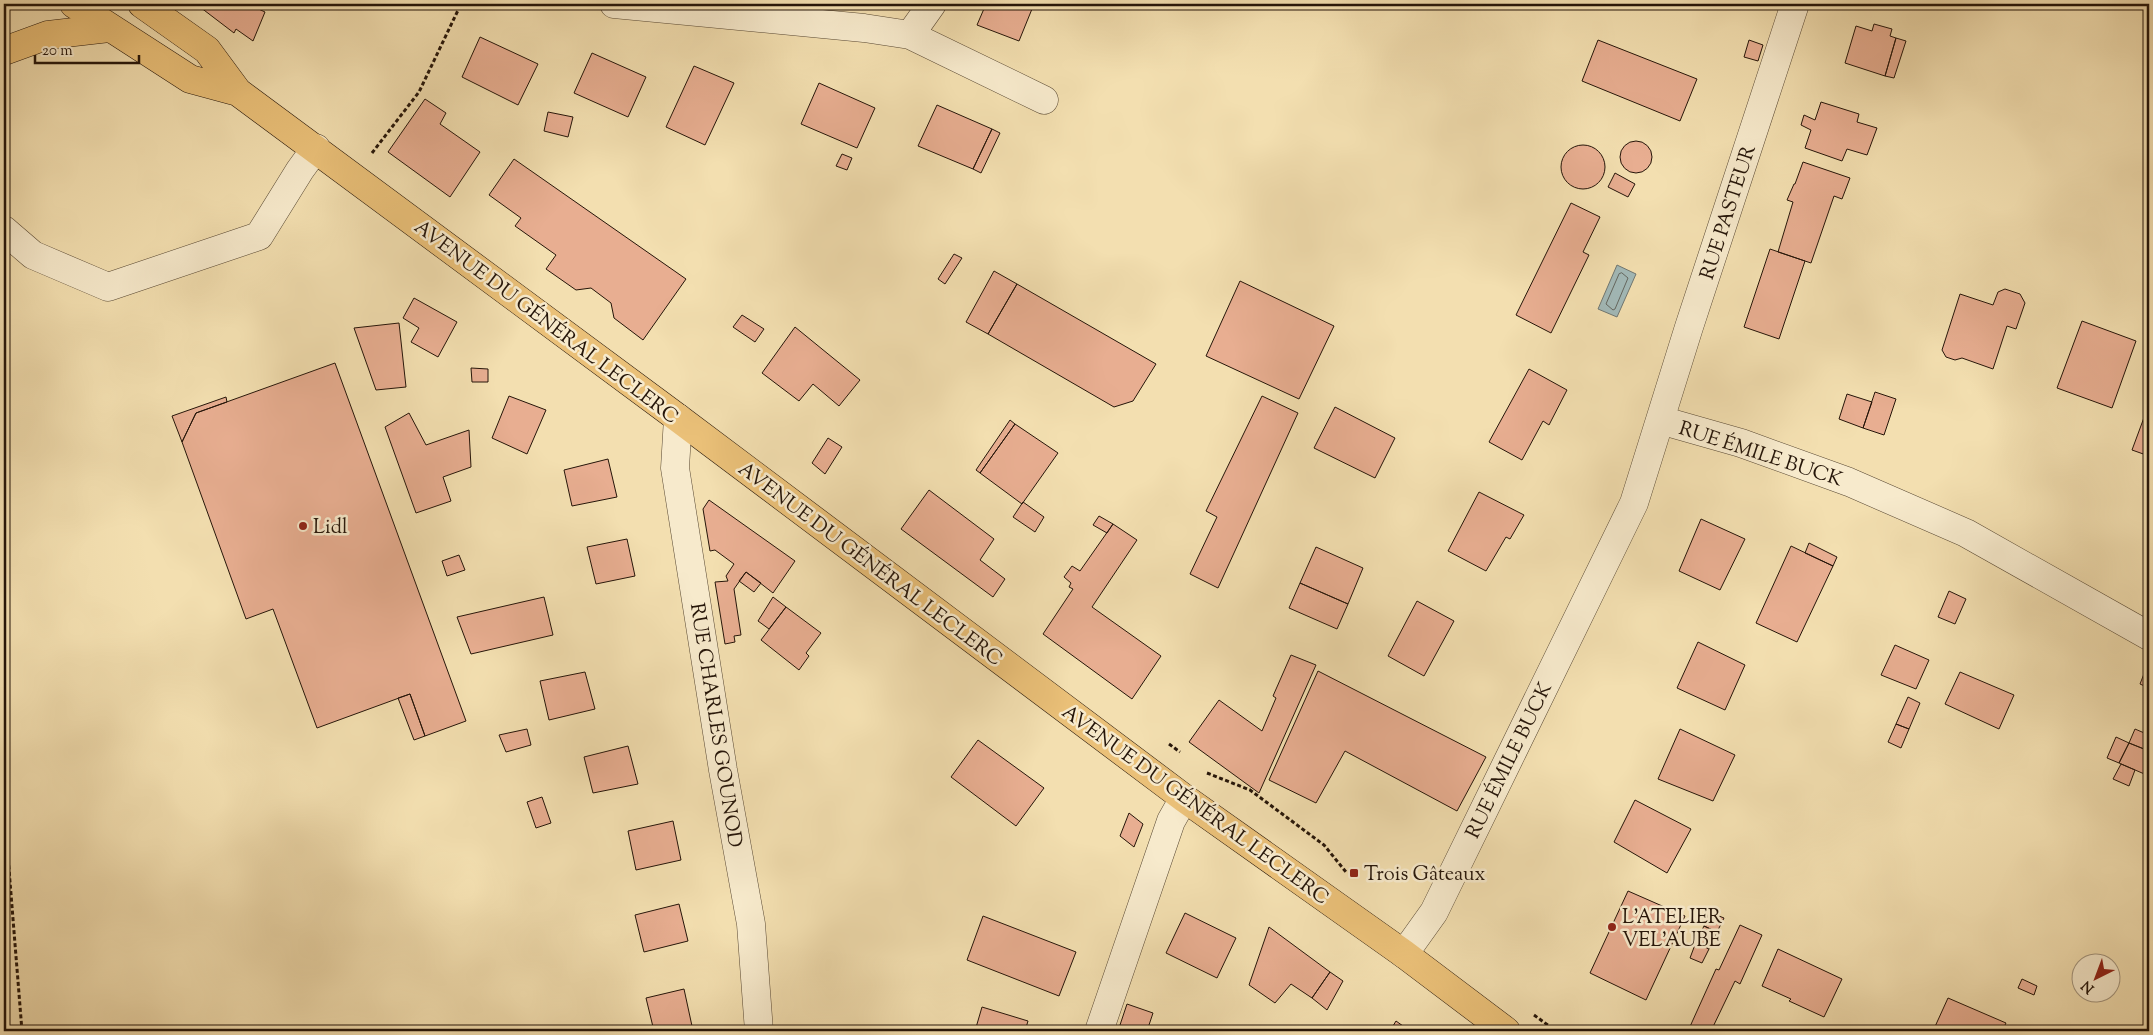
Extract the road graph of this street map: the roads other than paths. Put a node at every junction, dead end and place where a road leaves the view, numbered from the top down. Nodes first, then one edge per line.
1 (74, 4) edge
2 (142, 4) edge
3 (614, 4) edge
4 (932, 4) edge
5 (1795, 4) edge
6 (109, 28) junction
7 (910, 35) junction
8 (4, 52) edge
9 (238, 92) junction
10 (1044, 100) dead end
11 (316, 148) junction
12 (6, 233) edge
13 (678, 418) junction
14 (1660, 420) junction
15 (2149, 636) edge
16 (1184, 798) junction
17 (1404, 954) junction
18 (759, 1031) edge
19 (1099, 1031) edge
20 (1506, 1031) edge

1 - 6 main road, AVENUE DU GÉNÉRAL LECLERC
2 - 9 main road, AVENUE DU GÉNÉRAL LECLERC
3 - 7 street
4 - 7 street
5 - 14 street, RUE PASTEUR
6 - 8 main road
6 - 9 main road, AVENUE DU GÉNÉRAL LECLERC
7 - 10 street
9 - 11 main road, AVENUE DU GÉNÉRAL LECLERC
11 - 12 street
11 - 13 main road, AVENUE DU GÉNÉRAL LECLERC
13 - 16 main road, AVENUE DU GÉNÉRAL LECLERC
13 - 18 street, RUE CHARLES GOUNOD
14 - 15 street, RUE ÉMILE BUCK
14 - 17 street, RUE ÉMILE BUCK
16 - 17 main road, AVENUE DU GÉNÉRAL LECLERC
16 - 19 street
17 - 20 main road, AVENUE DU GÉNÉRAL LECLERC

